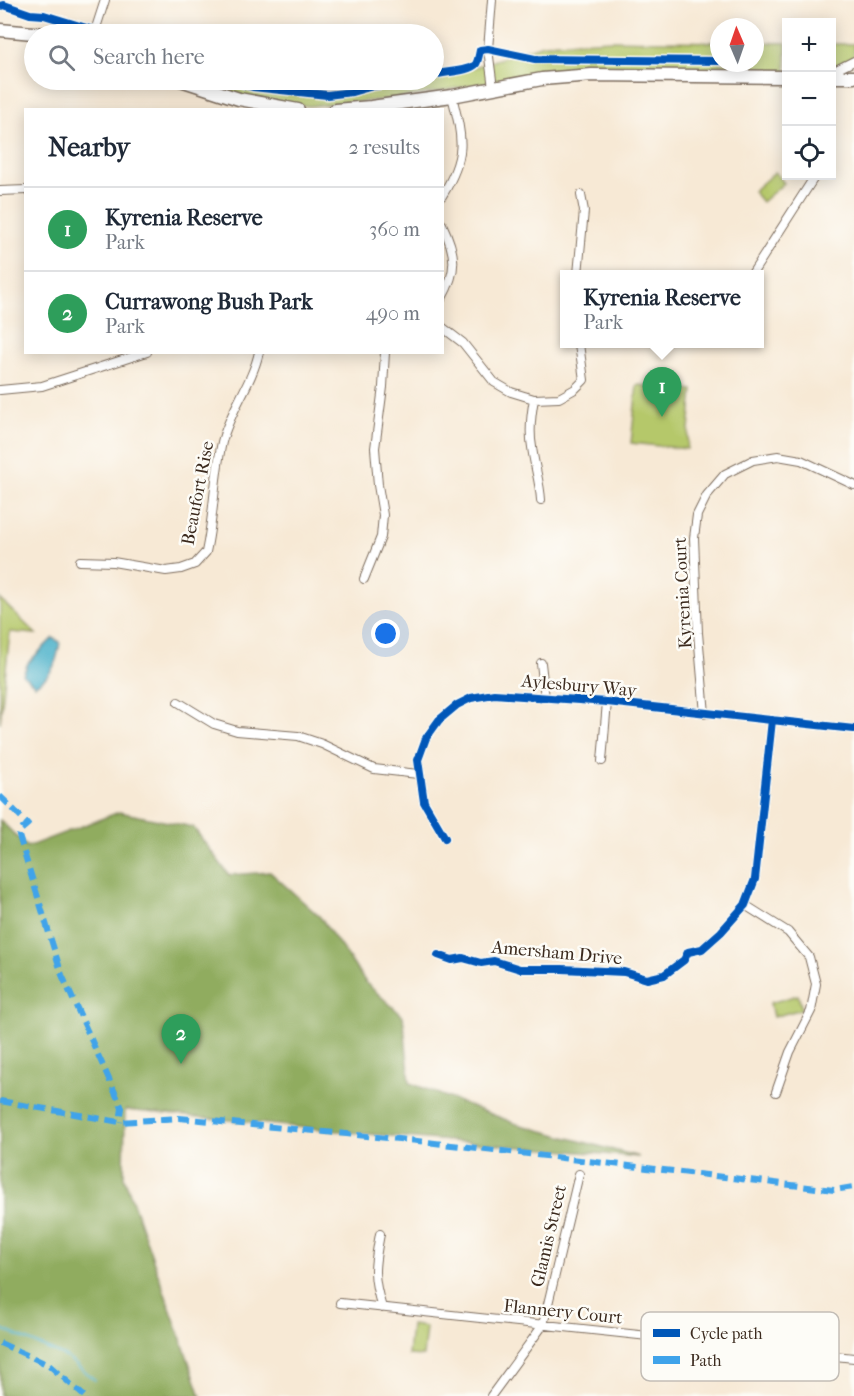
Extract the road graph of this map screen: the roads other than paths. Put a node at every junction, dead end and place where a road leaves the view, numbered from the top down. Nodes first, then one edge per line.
1 (105, 0) edge
2 (492, 0) edge
3 (97, 24) edge
4 (0, 30) edge
5 (24, 32) edge
6 (854, 61) edge
7 (836, 70) edge
8 (782, 77) edge
9 (836, 77) edge
10 (853, 77) edge
11 (493, 88) junction
12 (212, 90) edge
13 (452, 96) junction
14 (287, 108) edge
15 (359, 108) edge
16 (812, 180) edge
17 (24, 190) edge
18 (0, 191) edge
19 (444, 193) edge
20 (580, 195) dead end
21 (444, 228) edge
22 (578, 270) edge
23 (755, 270) edge
24 (444, 294) edge
25 (444, 329) edge
26 (580, 348) edge
27 (141, 354) edge
28 (260, 354) edge
29 (385, 354) edge
30 (0, 390) edge
31 (534, 399) junction
32 (854, 485) edge
33 (541, 500) dead end
34 (80, 561) dead end
35 (363, 579) dead end
36 (541, 663) dead end
37 (545, 698) junction
38 (178, 702) dead end
39 (608, 702) junction
40 (705, 714) junction
41 (772, 720) junction
42 (854, 729) edge
43 (602, 760) dead end
44 (418, 774) junction
45 (445, 838) dead end
46 (745, 905) junction
47 (438, 955) dead end
48 (776, 1092) dead end
49 (579, 1174) dead end
50 (380, 1234) dead end
51 (340, 1303) dead end
52 (381, 1308) junction
53 (543, 1325) junction
54 (641, 1335) edge
55 (839, 1356) edge
56 (854, 1358) edge
57 (491, 1396) edge

1 - 3 street
2 - 11 street
4 - 5 main road
6 - 7 street
6 - 10 street
8 - 11 main road
9 - 10 main road
11 - 13 main road
12 - 14 main road
13 - 15 main road
13 - 19 street
16 - 23 street
17 - 18 street
20 - 22 street
21 - 24 street
25 - 31 street
26 - 31 street
27 - 30 street
28 - 34 street, Beaufort Rise
29 - 35 street
31 - 33 street
32 - 40 street, Kyrenia Court
36 - 37 street
37 - 39 street, Aylesbury Way
37 - 44 street, Aylesbury Way
38 - 44 street
39 - 40 street, Aylesbury Way
39 - 43 street
40 - 41 street, Aylesbury Way
41 - 42 street, Aylesbury Way
41 - 46 street, Amersham Drive
44 - 45 street, Aylesbury Way
46 - 47 street, Amersham Drive
46 - 48 street
49 - 53 street, Glamis Street
50 - 52 street
51 - 52 street, Flannery Court
52 - 53 street, Flannery Court
53 - 54 street, Flannery Court
53 - 57 street, Glamis Street
55 - 56 street, Flannery Court

